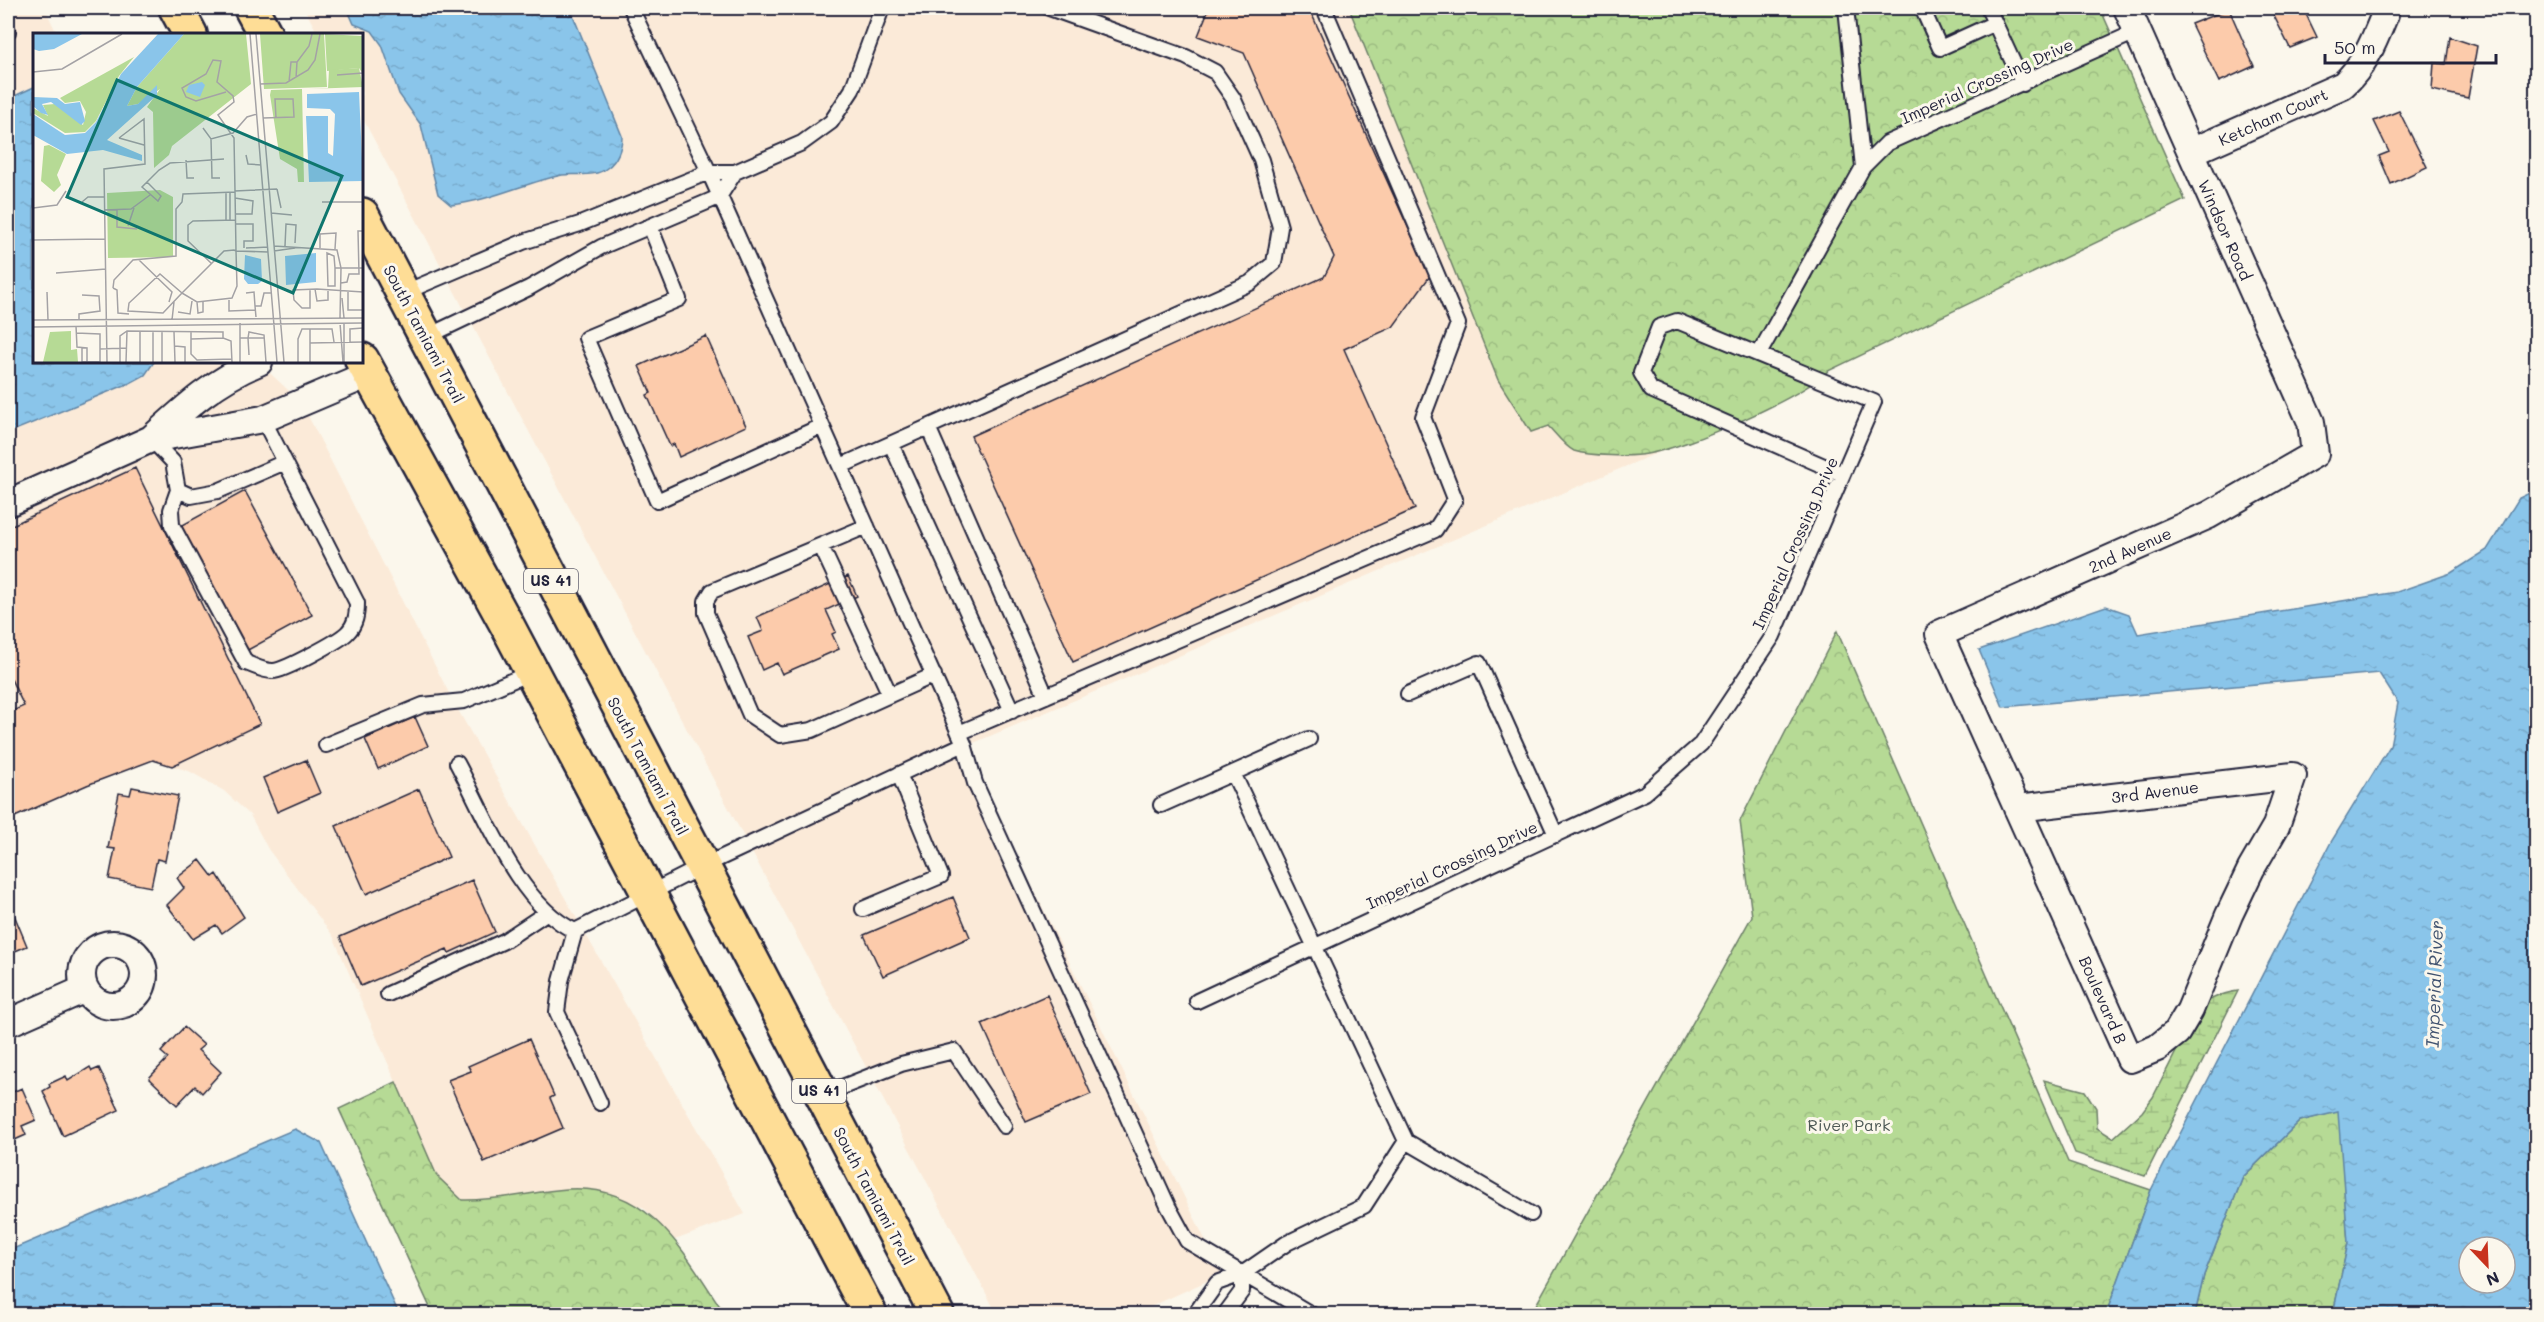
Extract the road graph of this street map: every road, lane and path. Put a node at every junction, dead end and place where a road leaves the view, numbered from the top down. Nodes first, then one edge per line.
1 (176, 8) edge
2 (251, 8) edge
3 (631, 8) edge
4 (882, 8) edge
5 (1049, 8) edge
6 (1324, 8) edge
7 (1846, 8) edge
8 (1922, 8) edge
9 (1988, 8) edge
10 (2127, 8) edge
11 (2385, 14) dead end
12 (1995, 23) junction
13 (2138, 31) junction
14 (189, 33) edge
15 (264, 33) edge
16 (2023, 84) junction
17 (2191, 152) junction
18 (1863, 167) junction
19 (709, 172) junction
20 (735, 172) junction
21 (719, 197) junction
22 (363, 217) edge
23 (650, 226) junction
24 (403, 293) junction
25 (426, 337) junction
26 (1760, 354) junction
27 (257, 363) edge
28 (365, 367) edge
29 (263, 419) junction
30 (822, 426) junction
31 (928, 427) junction
32 (151, 439) junction
33 (891, 444) junction
34 (2315, 454) joint
35 (285, 462) junction
36 (841, 466) junction
37 (1842, 474) junction
38 (178, 490) junction
39 (8, 503) edge
40 (867, 526) junction
41 (821, 546) junction
42 (1939, 634) joint
43 (532, 672) junction
44 (934, 675) junction
45 (1408, 694) dead end
46 (891, 695) junction
47 (1046, 696) junction
48 (1012, 711) junction
49 (962, 739) junction
50 (1309, 739) dead end
51 (326, 745) dead end
52 (457, 763) dead end
53 (1233, 773) junction
54 (899, 774) junction
55 (2293, 776) joint
56 (1161, 805) dead end
57 (2017, 808) junction
58 (1556, 835) junction
59 (701, 867) junction
60 (649, 894) junction
61 (863, 909) dead end
62 (546, 913) junction
63 (575, 931) junction
64 (1314, 947) junction
65 (85, 989) dead end
66 (388, 994) dead end
67 (1197, 1001) dead end
68 (8, 1023) edge
69 (822, 1095) junction
70 (600, 1103) dead end
71 (1004, 1126) dead end
72 (1406, 1141) junction
73 (1531, 1214) dead end
74 (1242, 1274) junction
75 (870, 1314) edge
76 (937, 1314) edge
77 (1195, 1314) edge
78 (1225, 1314) edge
79 (1311, 1314) edge

1 - 14 main road
2 - 15 main road
3 - 19 lane
4 - 20 lane
5 - 31 lane
6 - 47 lane
7 - 18 lane
8 - 12 lane
9 - 12 lane
10 - 13 street, Windsor Road
11 - 17 street, Ketcham Court
12 - 16 lane
13 - 16 lane, Imperial Crossing Drive
13 - 17 street, Windsor Road
16 - 18 lane, Imperial Crossing Drive
17 - 34 street, Windsor Road
18 - 26 lane, Imperial Crossing Drive
19 - 20 lane
19 - 21 lane
19 - 24 lane
20 - 21 lane
21 - 23 lane
21 - 30 lane
22 - 24 main road, South Tamiami Trail / US 41
23 - 25 lane
23 - 30 lane
24 - 25 main road, South Tamiami Trail / US 41
25 - 59 main road, South Tamiami Trail / US 41
26 - 37 lane, Imperial Crossing Drive
26 - 37 lane
27 - 32 street
28 - 29 street
28 - 43 main road
29 - 32 street
29 - 35 lane
30 - 36 lane
31 - 33 lane
31 - 47 lane
32 - 38 lane
32 - 39 street
33 - 36 lane
33 - 48 lane
34 - 42 street, 2nd Avenue
35 - 38 lane
35 - 38 lane
36 - 40 lane
37 - 58 lane, Imperial Crossing Drive
40 - 41 lane
40 - 44 lane
41 - 46 lane
41 - 46 lane
42 - 57 street, Boulevard B
43 - 51 lane
43 - 60 main road
44 - 46 lane
44 - 49 lane
45 - 58 lane
47 - 48 lane
48 - 49 lane
49 - 54 lane
49 - 74 lane
50 - 53 lane
52 - 62 lane
53 - 56 lane
53 - 64 lane
54 - 59 lane
54 - 61 lane
55 - 57 street, 3rd Avenue
55 - 57 street, Boulevard B
58 - 64 lane, Imperial Crossing Drive
59 - 60 lane
59 - 69 main road, South Tamiami Trail / US 41
60 - 63 lane
60 - 75 main road
62 - 63 lane
62 - 66 lane
63 - 70 lane
64 - 67 lane, Imperial Crossing Drive
64 - 72 lane
65 - 68 street
69 - 71 lane
69 - 76 main road, South Tamiami Trail / US 41
72 - 73 lane
72 - 74 lane
74 - 77 lane
74 - 78 lane
74 - 79 lane

